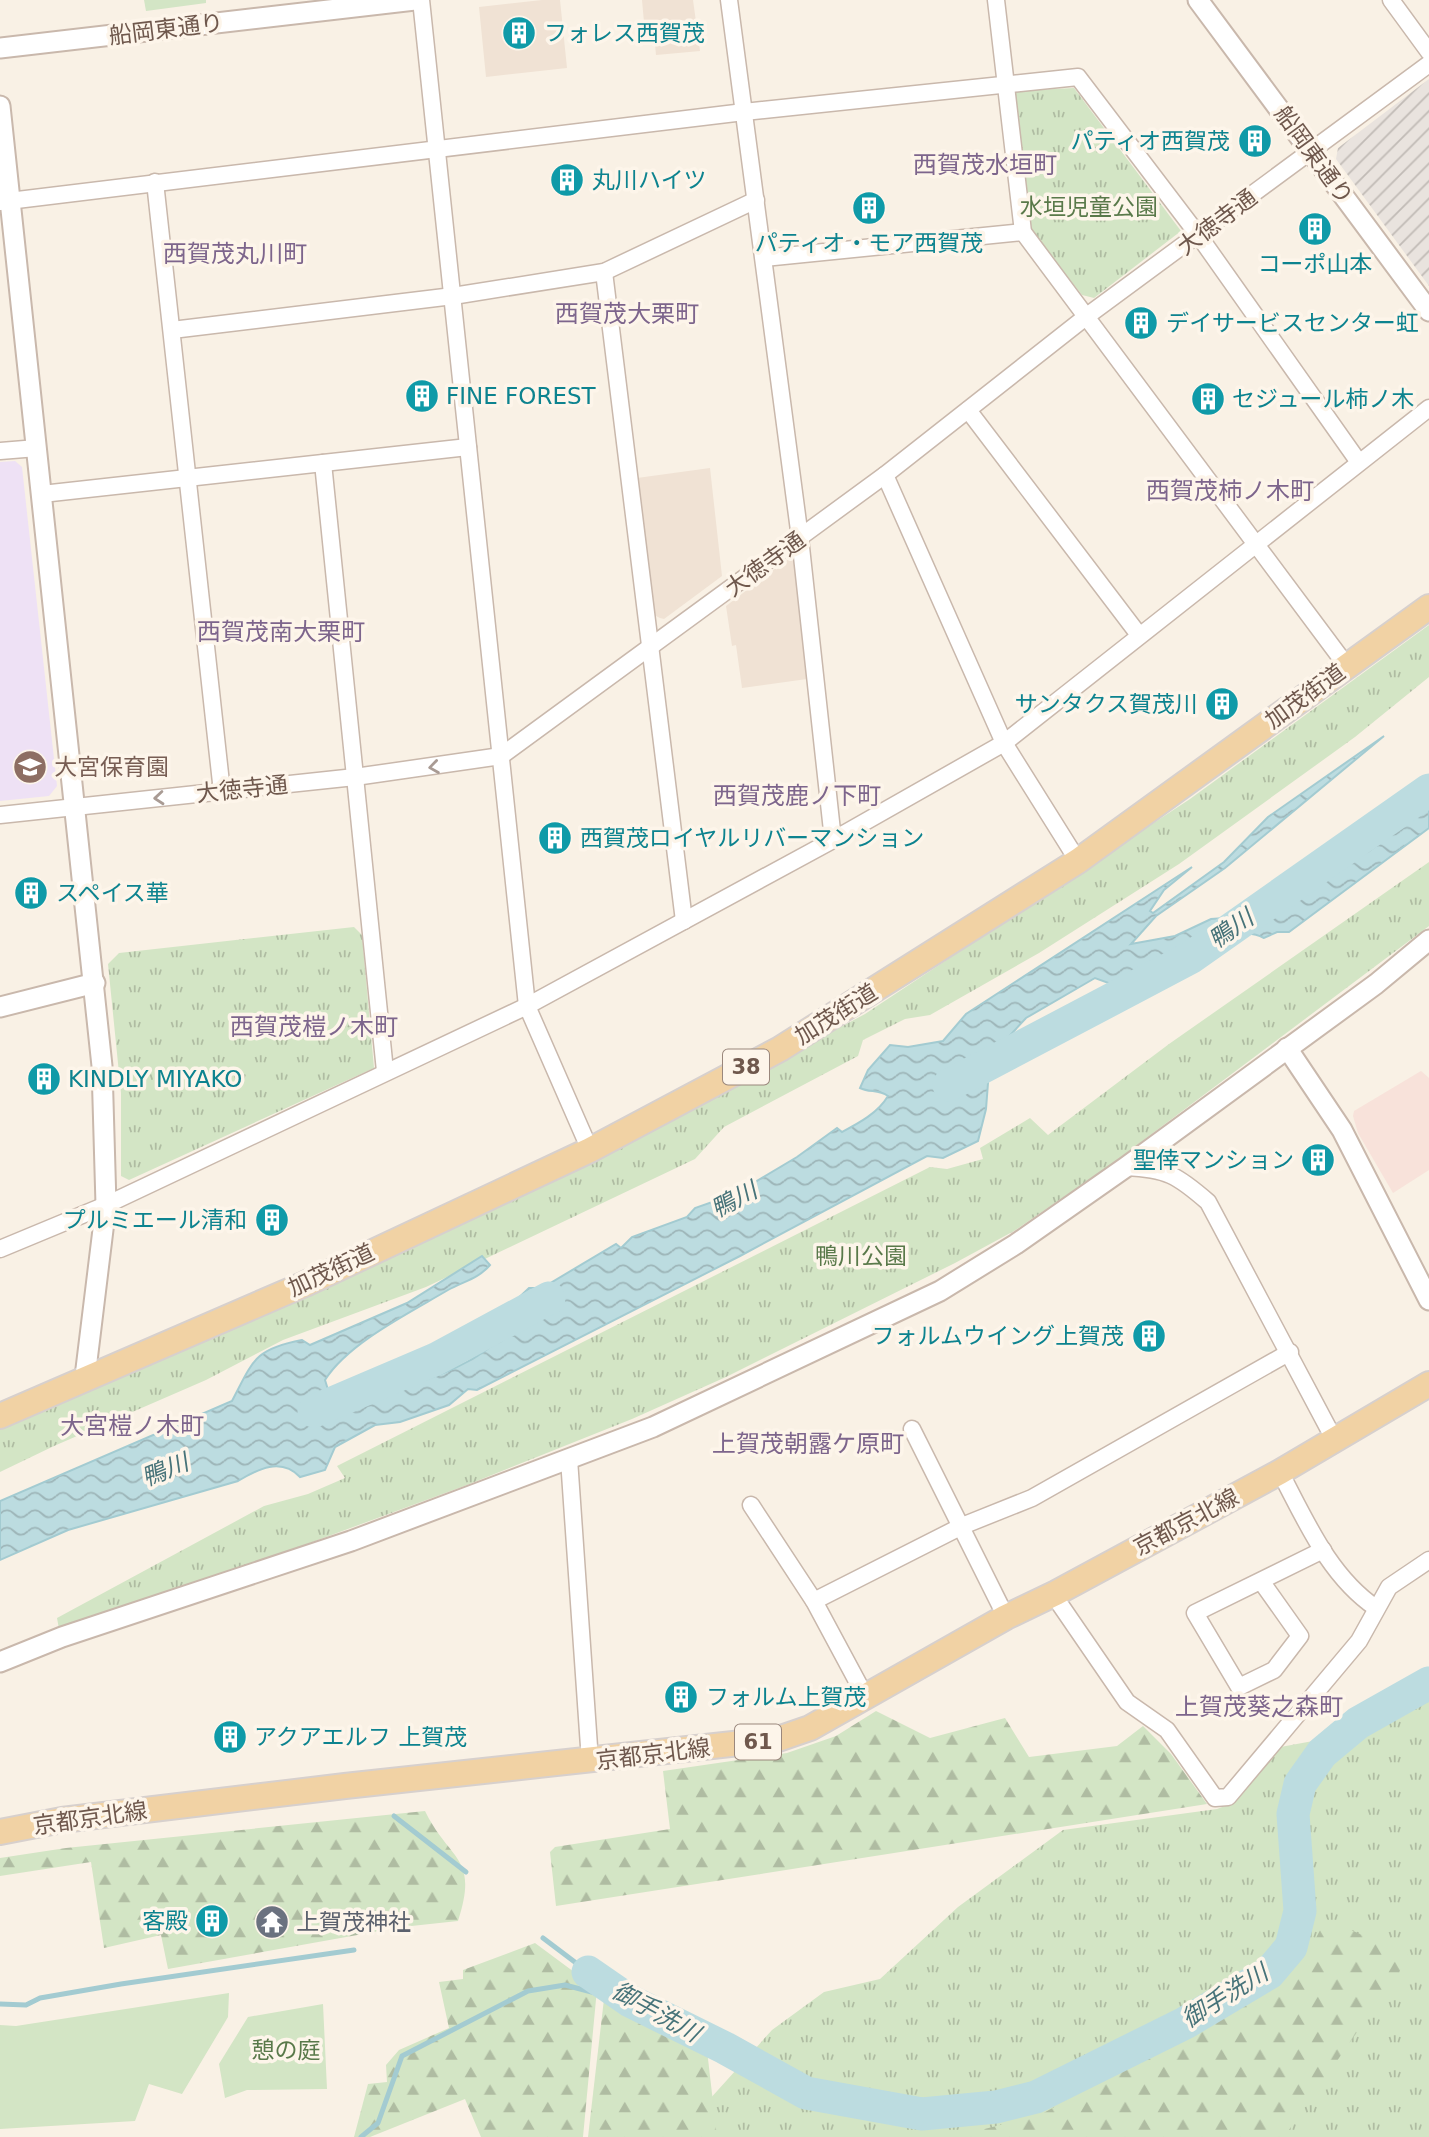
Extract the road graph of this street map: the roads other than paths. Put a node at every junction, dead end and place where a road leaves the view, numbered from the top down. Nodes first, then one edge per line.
1 (415, 0) edge
2 (421, 0) edge
3 (729, 0) edge
4 (996, 0) edge
5 (1198, 0) edge
6 (1391, 0) edge
7 (0, 48) edge
8 (1429, 52) edge
9 (1429, 64) edge
10 (1006, 86) junction
11 (0, 106) edge
12 (744, 112) junction
13 (437, 149) junction
14 (1310, 152) junction
15 (155, 182) junction
16 (755, 200) junction
17 (5, 201) edge
18 (1023, 232) junction
19 (1199, 236) junction
20 (764, 258) junction
21 (604, 272) junction
22 (453, 296) junction
23 (1429, 311) edge
24 (1087, 316) junction
25 (172, 330) junction
26 (1429, 408) edge
27 (968, 410) junction
28 (468, 447) junction
29 (37, 448) junction
30 (0, 451) edge
31 (1358, 461) junction
32 (323, 463) junction
33 (885, 475) junction
34 (188, 478) junction
35 (42, 494) junction
36 (800, 538) junction
37 (1257, 544) junction
38 (1429, 607) edge
39 (1139, 635) junction
40 (653, 646) junction
41 (1346, 665) junction
42 (1004, 743) junction
43 (501, 756) junction
44 (355, 777) junction
45 (222, 792) junction
46 (77, 806) junction
47 (0, 815) edge
48 (833, 840) junction
49 (1077, 861) junction
50 (684, 921) junction
51 (1429, 940) edge
52 (94, 983) junction
53 (527, 1006) junction
54 (0, 1007) edge
55 (1287, 1048) junction
56 (385, 1071) junction
57 (590, 1150) junction
58 (1126, 1167) junction
59 (106, 1205) junction
60 (0, 1249) edge
61 (1429, 1300) edge
62 (1290, 1352) junction
63 (85, 1377) junction
64 (1429, 1384) edge
65 (0, 1416) edge
66 (912, 1429) dead end
67 (1334, 1439) junction
68 (569, 1459) junction
69 (1280, 1472) junction
70 (751, 1505) dead end
71 (962, 1526) junction
72 (1323, 1550) junction
73 (1429, 1560) edge
74 (1261, 1581) junction
75 (1056, 1593) junction
76 (814, 1601) junction
77 (1376, 1608) junction
78 (1006, 1616) junction
79 (0, 1662) edge
80 (865, 1696) junction
81 (590, 1761) junction
82 (0, 1832) edge

1 - 7 street, 船岡東通り
2 - 13 street
3 - 12 street
4 - 10 street
5 - 14 street, 船岡東通り
6 - 8 street
9 - 14 street, 大徳寺通
10 - 12 street
10 - 18 street
10 - 19 street
11 - 17 street
12 - 13 street
12 - 16 street
13 - 15 street
13 - 22 street
14 - 19 street, 大徳寺通
14 - 23 street, 船岡東通り
15 - 17 street
15 - 25 street
16 - 20 street
16 - 21 street
17 - 29 street
18 - 20 street
18 - 24 street
19 - 24 street, 大徳寺通
19 - 31 street
20 - 36 street
21 - 22 street
21 - 40 street
22 - 25 street
22 - 28 street
24 - 27 street, 大徳寺通
24 - 37 street
25 - 34 street
26 - 31 street
27 - 33 street, 大徳寺通
27 - 39 street
28 - 32 street
28 - 43 street
29 - 30 street
29 - 35 street
31 - 37 street
32 - 34 street
32 - 44 street
33 - 36 street, 大徳寺通
33 - 42 street
34 - 35 street
34 - 45 street
35 - 46 street
36 - 40 street, 大徳寺通
36 - 48 street
37 - 39 street
37 - 41 street
38 - 41 main road, 加茂街道 / 38
39 - 42 street
40 - 43 street, 大徳寺通
40 - 50 street
41 - 49 main road, 加茂街道 / 38
42 - 48 street
42 - 49 street
43 -> 44 street, 大徳寺通
43 - 53 street
44 - 45 street, 大徳寺通
44 - 56 street
45 -> 46 street, 大徳寺通
46 - 47 street, 大徳寺通
46 - 52 street
48 - 50 street
49 - 57 main road, 加茂街道 / 38
50 - 53 street
51 - 55 street
52 - 54 street
52 - 59 street
53 - 56 street
53 - 57 street
55 - 58 street
55 - 61 street
56 - 59 street
57 - 63 main road, 加茂街道 / 38
58 - 62 street
58 - 68 street
59 - 60 street
59 - 63 street
62 - 67 street
62 - 71 street
63 - 65 main road, 加茂街道 / 38
64 - 67 main road, 京都京北線 / 61
66 - 71 street
67 - 69 main road, 京都京北線 / 61
68 - 79 street
68 - 81 street
69 - 72 street
69 - 75 main road, 京都京北線 / 61
70 - 76 street
71 - 76 street
71 - 78 street
72 - 74 street
72 - 77 street
73 - 77 street
74 - 74 street
75 - 77 street
75 - 78 main road, 京都京北線 / 61
76 - 80 street
78 - 80 main road, 京都京北線 / 61
80 - 81 main road, 京都京北線 / 61
81 - 82 main road, 京都京北線 / 61

